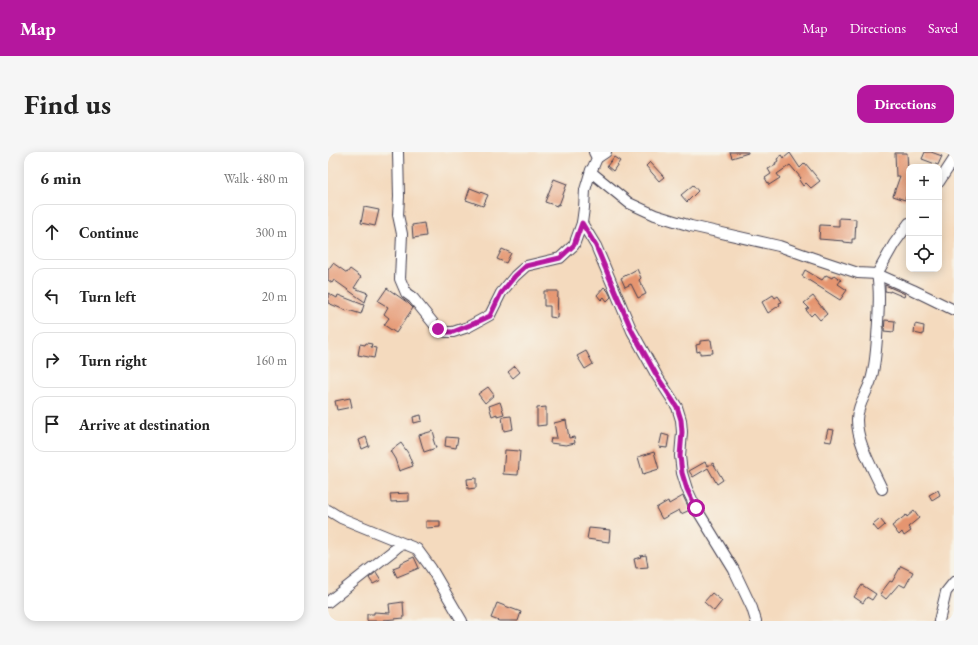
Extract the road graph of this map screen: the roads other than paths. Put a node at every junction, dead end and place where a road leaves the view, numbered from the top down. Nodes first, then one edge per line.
1 (398, 152) edge
2 (599, 154) edge
3 (954, 159) edge
4 (591, 172) junction
5 (942, 177) edge
6 (582, 223) junction
7 (906, 227) edge
8 (876, 274) junction
9 (954, 310) edge
10 (882, 489) dead end
11 (328, 510) edge
12 (406, 544) junction
13 (954, 582) edge
14 (328, 602) edge
15 (462, 621) edge
16 (756, 621) edge
17 (939, 621) edge

1 - 6 street
2 - 4 street
3 - 5 street
4 - 6 street
4 - 8 street
6 - 16 street
7 - 8 street
8 - 9 street
8 - 10 street
11 - 12 street
12 - 14 street
12 - 15 street
13 - 17 street

